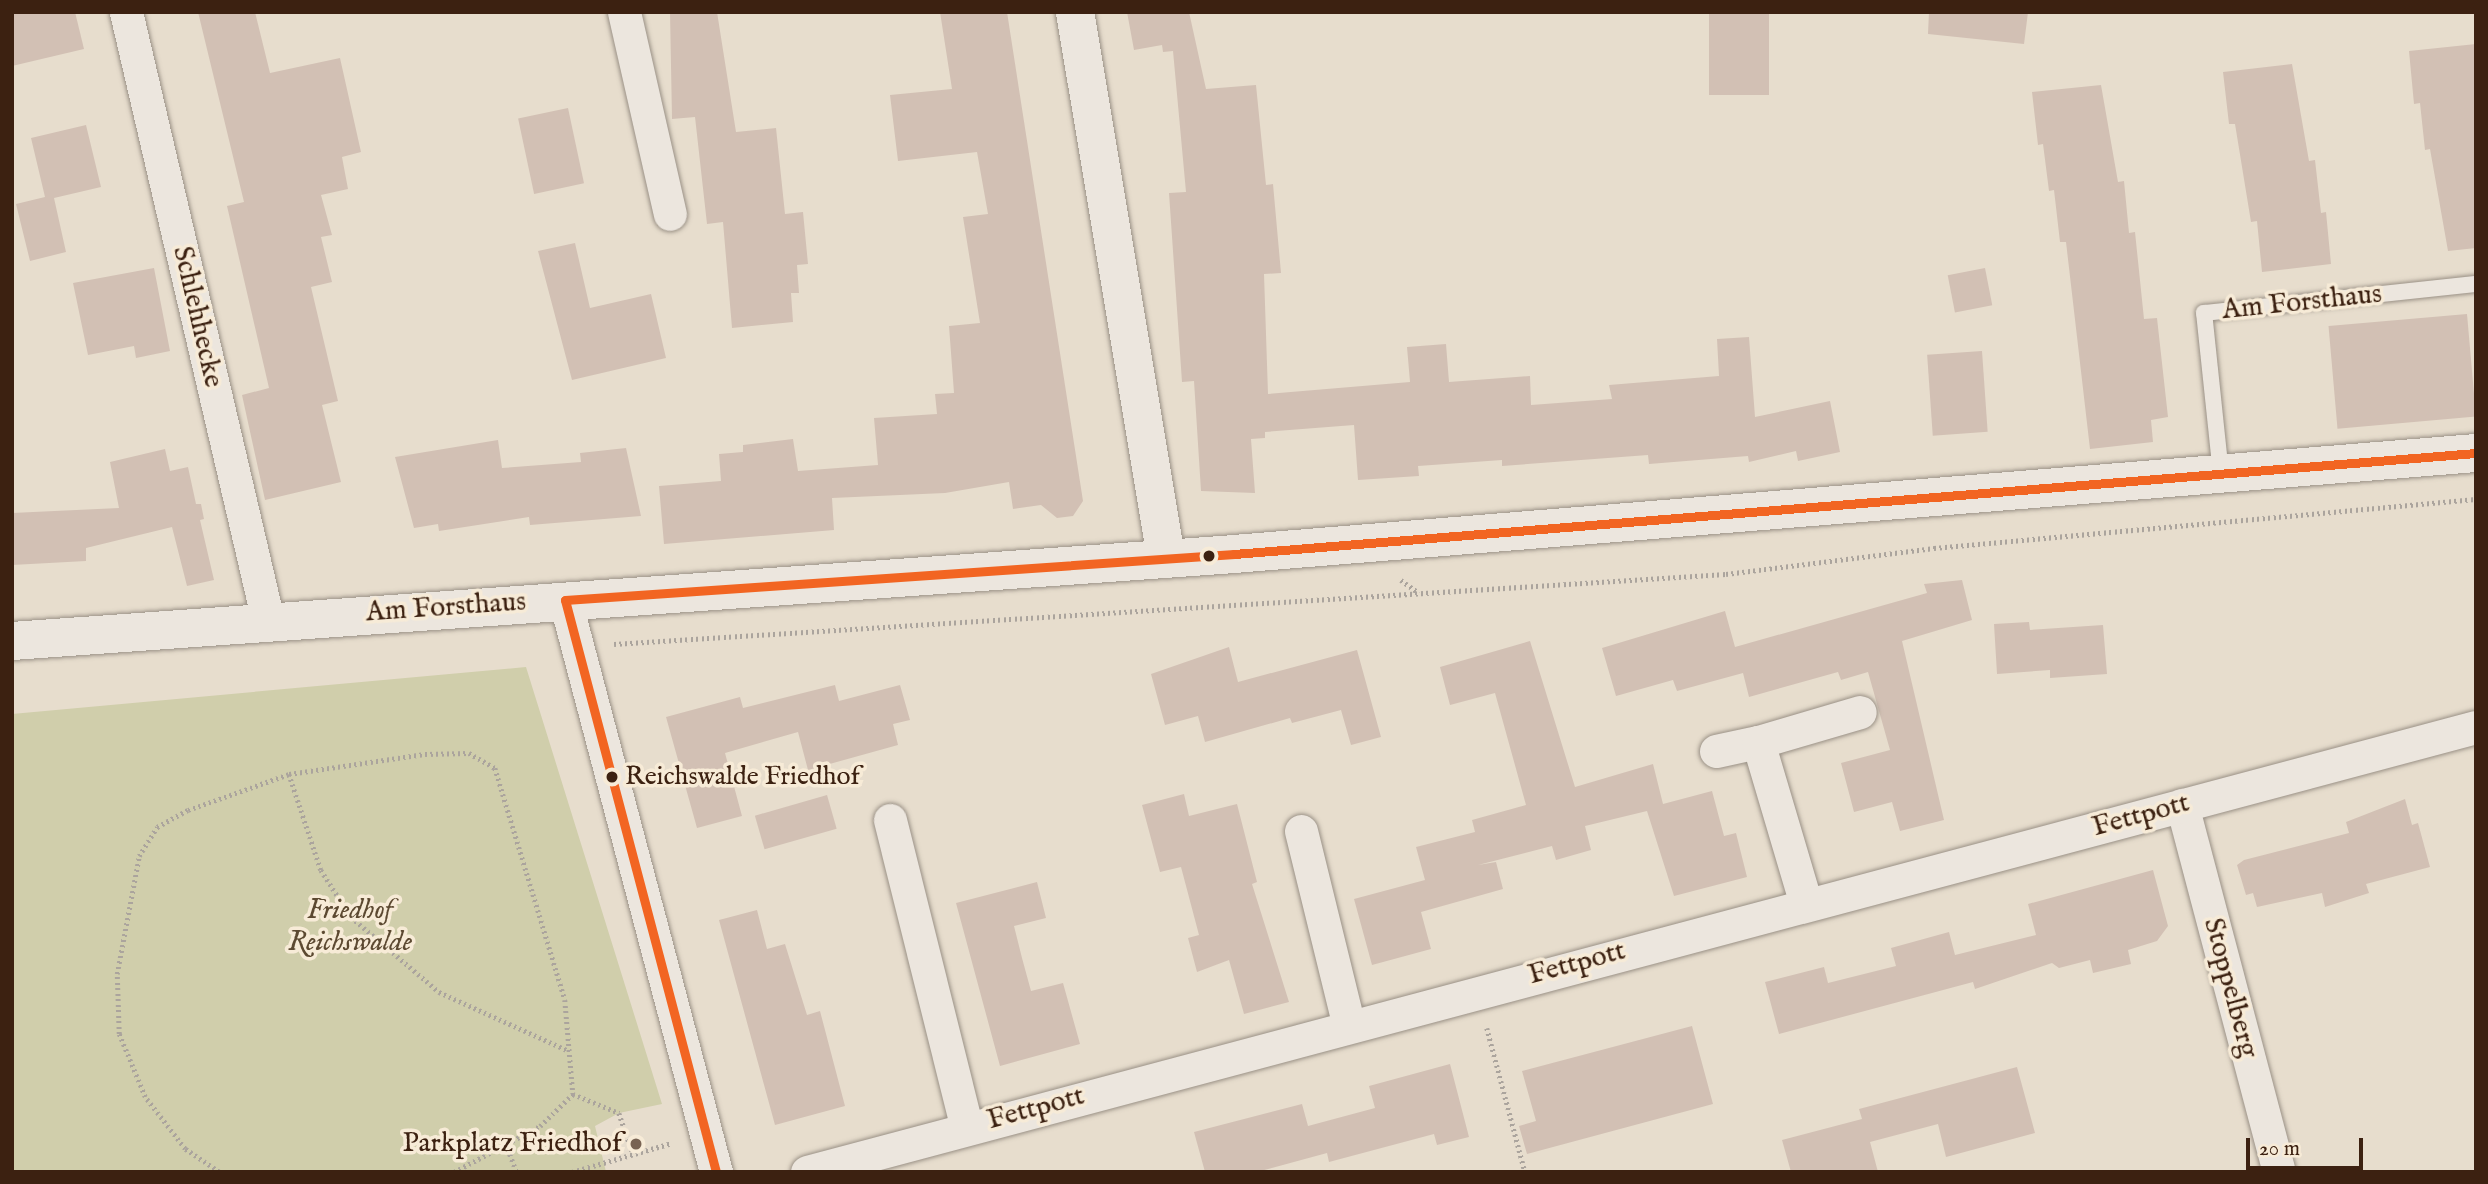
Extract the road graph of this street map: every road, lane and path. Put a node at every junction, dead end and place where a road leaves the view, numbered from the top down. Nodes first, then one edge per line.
1 (127, 12) edge
2 (624, 12) edge
3 (1075, 12) edge
4 (670, 214) dead end
5 (2476, 284) edge
6 (2476, 453) edge
7 (2221, 474) junction
8 (2476, 499) edge
9 (1166, 557) junction
10 (565, 600) junction
11 (268, 621) junction
12 (12, 640) edge
13 (577, 647) junction
14 (1860, 712) dead end
15 (2476, 727) edge
16 (1758, 742) junction
17 (1716, 751) dead end
18 (289, 774) junction
19 (2182, 805) junction
20 (890, 820) dead end
21 (1301, 831) dead end
22 (1806, 904) junction
23 (1478, 990) junction
24 (1349, 1026) junction
25 (567, 1050) junction
26 (573, 1094) junction
27 (967, 1128) junction
28 (707, 1133) junction
29 (506, 1144) junction
30 (633, 1154) junction
31 (219, 1172) edge
32 (454, 1172) edge
33 (517, 1172) edge
34 (572, 1172) edge
35 (716, 1172) edge
36 (807, 1172) edge
37 (1525, 1172) edge
38 (2279, 1172) edge

1 - 11 street, Schlehhecke
2 - 4 street
3 - 9 street
5 - 7 lane, Am Forsthaus
6 - 7 street, Am Forsthaus
7 - 9 street, Am Forsthaus
8 - 13 path
9 - 10 street, Am Forsthaus
10 - 11 street, Am Forsthaus
10 - 13 street
11 - 12 street, Am Forsthaus
13 - 28 street
14 - 16 street
15 - 19 street, Fettpott
16 - 17 street
16 - 22 street
18 - 25 path
18 - 25 path
18 - 31 path
19 - 22 street, Fettpott
19 - 38 street, Stoppelberg
20 - 27 street, Fettpott
21 - 24 street
22 - 23 street, Fettpott
23 - 24 street, Fettpott
23 - 37 path
24 - 27 street, Fettpott
25 - 26 path
26 - 29 path
26 - 30 path
27 - 36 street, Fettpott
28 - 30 path
28 - 35 street
29 - 32 path
29 - 33 path
30 - 34 path

